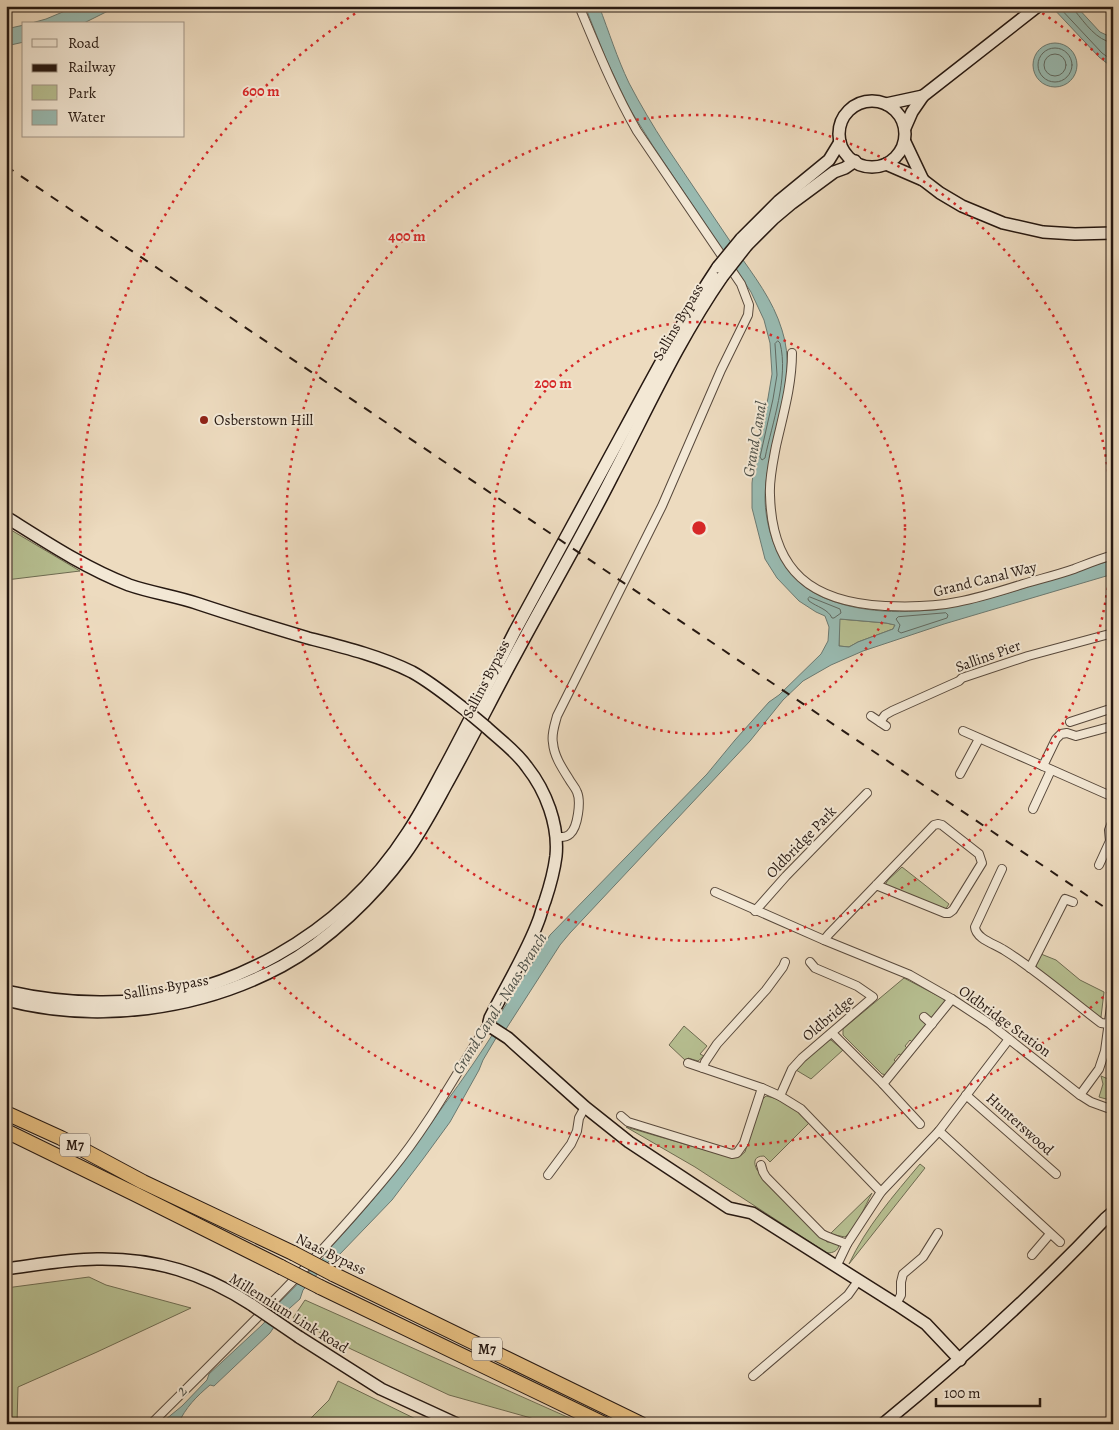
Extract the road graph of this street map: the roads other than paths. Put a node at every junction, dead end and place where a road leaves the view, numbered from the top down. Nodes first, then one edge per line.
1 (579, 6) edge
2 (1034, 9) edge
3 (923, 96) junction
4 (886, 104) junction
5 (905, 128) junction
6 (840, 142) junction
7 (905, 142) junction
8 (854, 161) junction
9 (886, 164) junction
10 (923, 180) junction
11 (1113, 233) edge
12 (744, 242) junction
13 (720, 272) junction
14 (792, 353) dead end
15 (6, 517) edge
16 (1113, 555) edge
17 (1113, 633) edge
18 (1113, 708) edge
19 (871, 716) dead end
20 (1090, 716) junction
21 (1070, 722) dead end
22 (1113, 726) edge
23 (962, 731) dead end
24 (1095, 731) junction
25 (980, 739) junction
26 (1043, 766) junction
27 (1051, 770) junction
28 (960, 774) dead end
29 (867, 793) dead end
30 (1113, 797) edge
31 (1033, 809) dead end
32 (1113, 820) edge
33 (556, 837) junction
34 (1099, 865) dead end
35 (1002, 869) dead end
36 (876, 885) junction
37 (715, 892) dead end
38 (1073, 902) dead end
39 (756, 911) junction
40 (824, 940) junction
41 (785, 962) dead end
42 (810, 962) dead end
43 (1030, 968) junction
44 (6, 991) edge
45 (880, 991) dead end
46 (1113, 992) edge
47 (873, 997) junction
48 (952, 999) junction
49 (6, 1000) edge
50 (924, 1018) dead end
51 (490, 1024) junction
52 (932, 1024) junction
53 (1108, 1024) junction
54 (832, 1032) junction
55 (1009, 1038) junction
56 (688, 1063) dead end
57 (703, 1068) junction
58 (883, 1084) junction
59 (762, 1088) junction
60 (966, 1095) junction
61 (1080, 1095) junction
62 (780, 1096) junction
63 (585, 1107) junction
64 (6, 1108) edge
65 (1113, 1110) edge
66 (6, 1113) edge
67 (621, 1116) dead end
68 (920, 1124) dead end
69 (6, 1131) edge
70 (939, 1131) junction
71 (6, 1138) edge
72 (761, 1165) dead end
73 (1056, 1174) dead end
74 (548, 1175) dead end
75 (143, 1182) junction
76 (881, 1192) junction
77 (135, 1194) junction
78 (1113, 1212) edge
79 (938, 1233) dead end
80 (1050, 1234) junction
81 (1060, 1242) dead end
82 (847, 1244) junction
83 (1032, 1255) dead end
84 (836, 1267) junction
85 (6, 1269) edge
86 (858, 1281) junction
87 (896, 1304) junction
88 (960, 1360) junction
89 (753, 1376) dead end
90 (151, 1424) edge
91 (457, 1424) edge
92 (604, 1424) edge
93 (642, 1424) edge
94 (883, 1424) edge

1 - 33 street
2 - 3 main road
3 - 4 main road
3 - 5 main road
4 - 5 main road
4 - 6 main road
5 - 7 main road
6 - 8 main road
6 - 12 main road, Sallins Bypass
7 - 9 main road
7 - 10 main road
8 - 9 main road
8 - 12 main road, Sallins Bypass
9 - 10 main road
10 - 11 main road
12 - 13 main road, Sallins Bypass, bridge
13 - 44 main road, Sallins Bypass
13 - 49 main road, Sallins Bypass
14 - 16 street, Grand Canal Way
15 - 33 main road, bridge
17 - 19 street, Sallins Pier
18 - 20 street
20 - 21 street
20 - 24 street
22 - 24 street
23 - 25 street
24 - 26 street
25 - 26 street
25 - 28 street
26 - 27 street
27 - 30 street
27 - 31 street
29 - 39 street, Oldbridge Park
32 - 34 street
33 - 51 main road
35 - 43 street
36 - 36 street
36 - 40 street
37 - 39 street
38 - 43 street
39 - 40 street
40 - 48 street, Oldbridge Station
41 - 57 street
42 - 47 street, Oldbridge
43 - 53 street
45 - 47 street
46 - 53 street
47 - 54 street, Oldbridge
48 - 52 street
48 - 55 street, Oldbridge Station
50 - 52 street
51 - 63 main road
51 - 90 street
52 - 58 street
53 - 61 street
54 - 58 street
54 - 62 street, Oldbridge
55 - 60 street
55 - 61 street, Oldbridge Station
56 - 57 street
57 - 59 street
58 - 68 street
59 - 62 street
59 - 67 street
60 - 70 street
60 - 73 street, Hunterswood
61 - 65 street, Oldbridge Station
62 - 76 street
63 - 74 street
63 - 84 main road
64 - 75 highway, M7
66 - 75 highway, Naas Bypass / M7
69 - 77 highway, M7
70 - 76 street
70 - 80 street
71 - 77 highway, M7
72 - 82 street
75 - 93 highway, Naas Bypass / M7, bridge
76 - 82 street
77 - 92 highway, M7, bridge
78 - 88 main road
79 - 87 street
80 - 81 street
80 - 83 street
82 - 84 street
84 - 86 main road
85 - 91 main road, Millennium Link Road, bridge
86 - 87 main road
86 - 89 street
87 - 88 main road
88 - 94 main road

